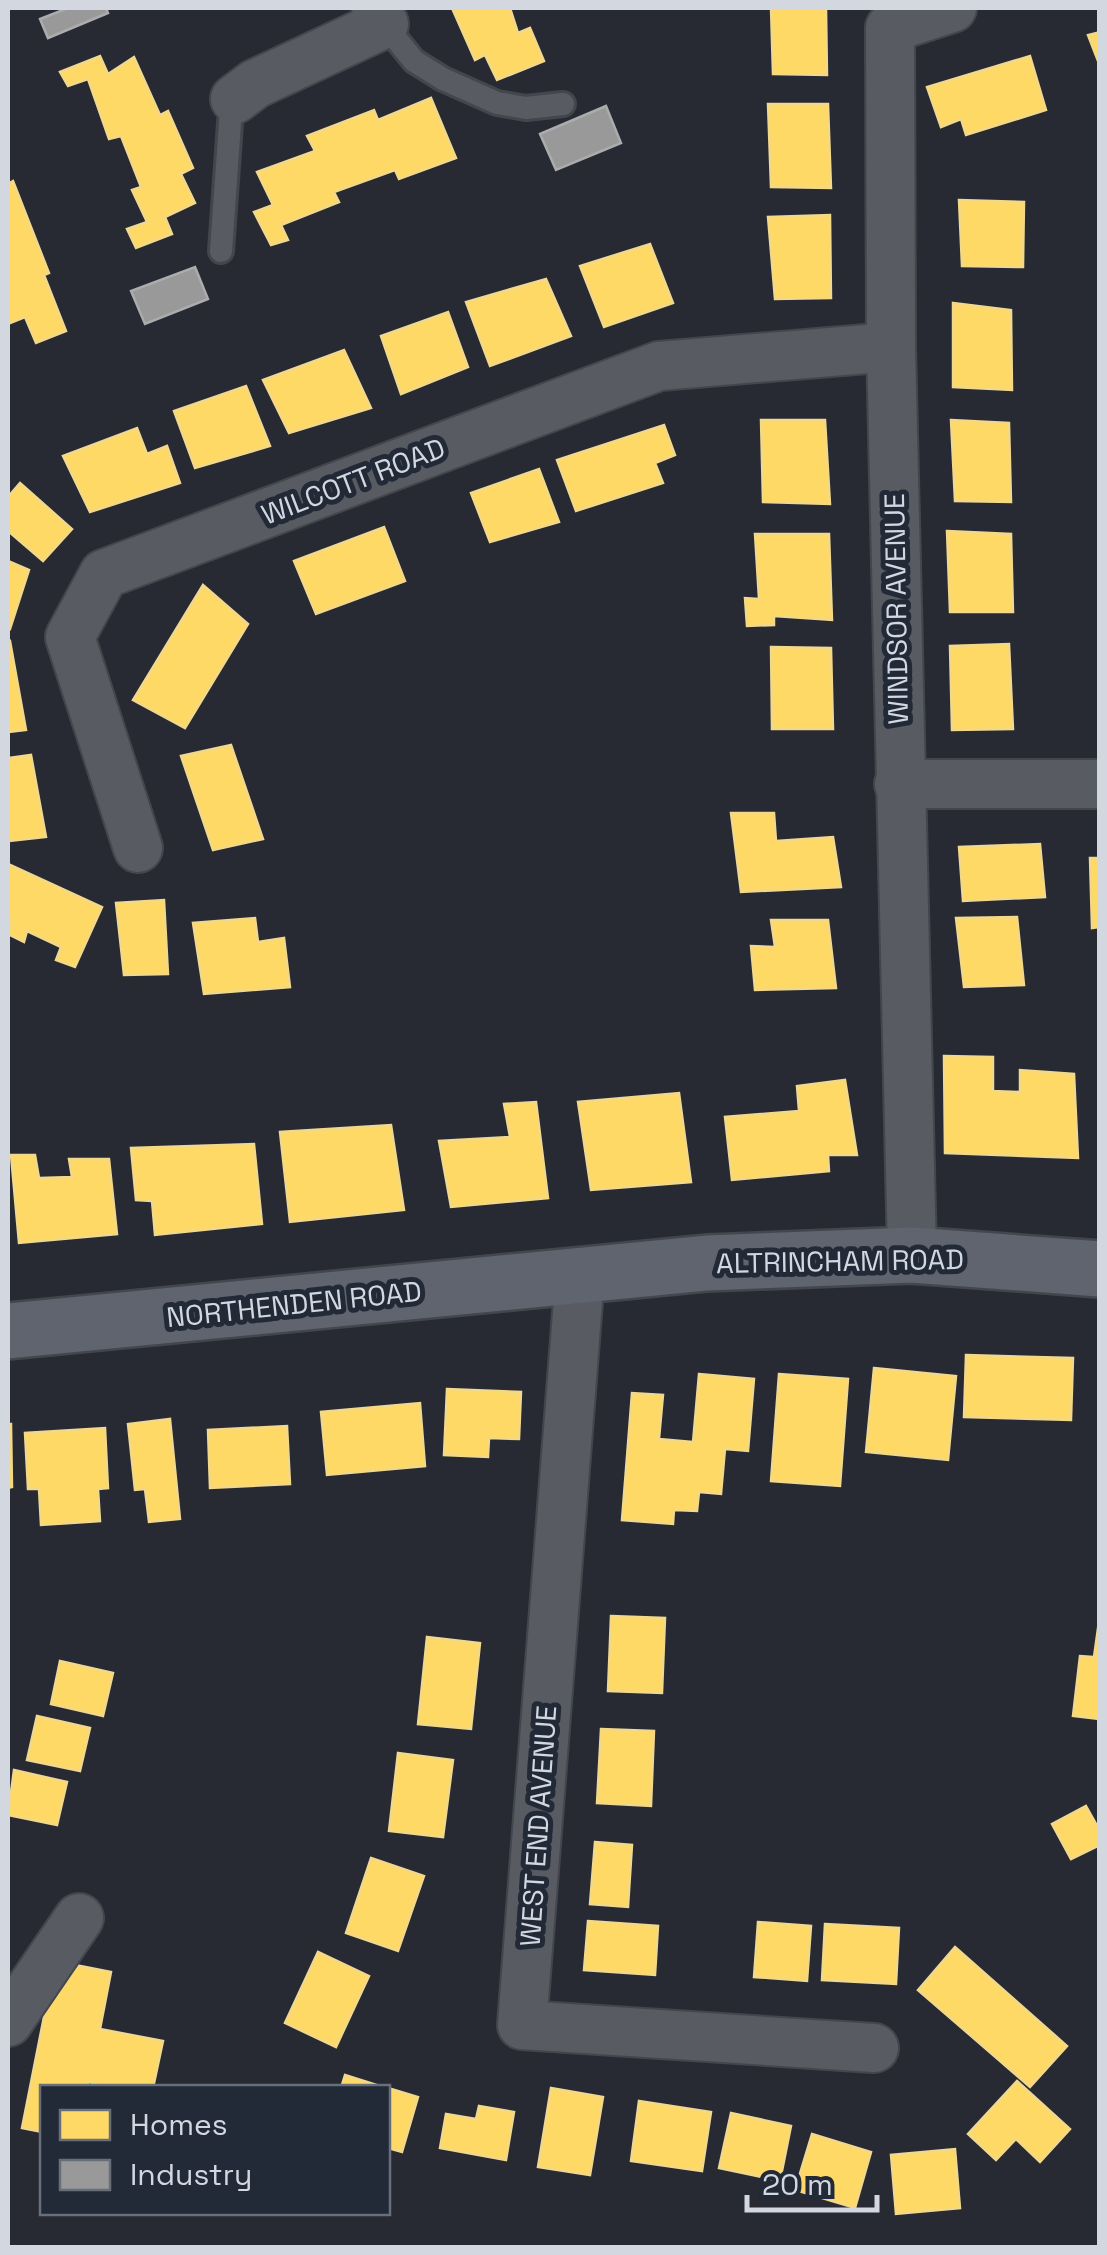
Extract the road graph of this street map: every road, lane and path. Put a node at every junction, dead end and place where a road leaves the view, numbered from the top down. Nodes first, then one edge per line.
1 (952, 8) edge
2 (380, 16) edge
3 (235, 99) joint
4 (563, 104) dead end
5 (221, 251) dead end
6 (891, 347) junction
7 (899, 784) junction
8 (1100, 784) edge
9 (138, 848) dead end
10 (912, 1255) junction
11 (1100, 1269) edge
12 (580, 1275) junction
13 (8, 1331) edge
14 (78, 1918) dead end
15 (8, 2022) edge
16 (874, 2048) dead end

1 - 6 street, WINDSOR AVENUE
2 - 3 street
2 - 4 lane
3 - 5 lane
6 - 7 street, WINDSOR AVENUE
6 - 9 street, WILCOTT ROAD
7 - 8 street
7 - 10 street, WINDSOR AVENUE
10 - 11 main road, ALTRINCHAM ROAD
10 - 12 main road, ALTRINCHAM ROAD
12 - 13 main road, NORTHENDEN ROAD
12 - 16 street, WEST END AVENUE
14 - 15 street

